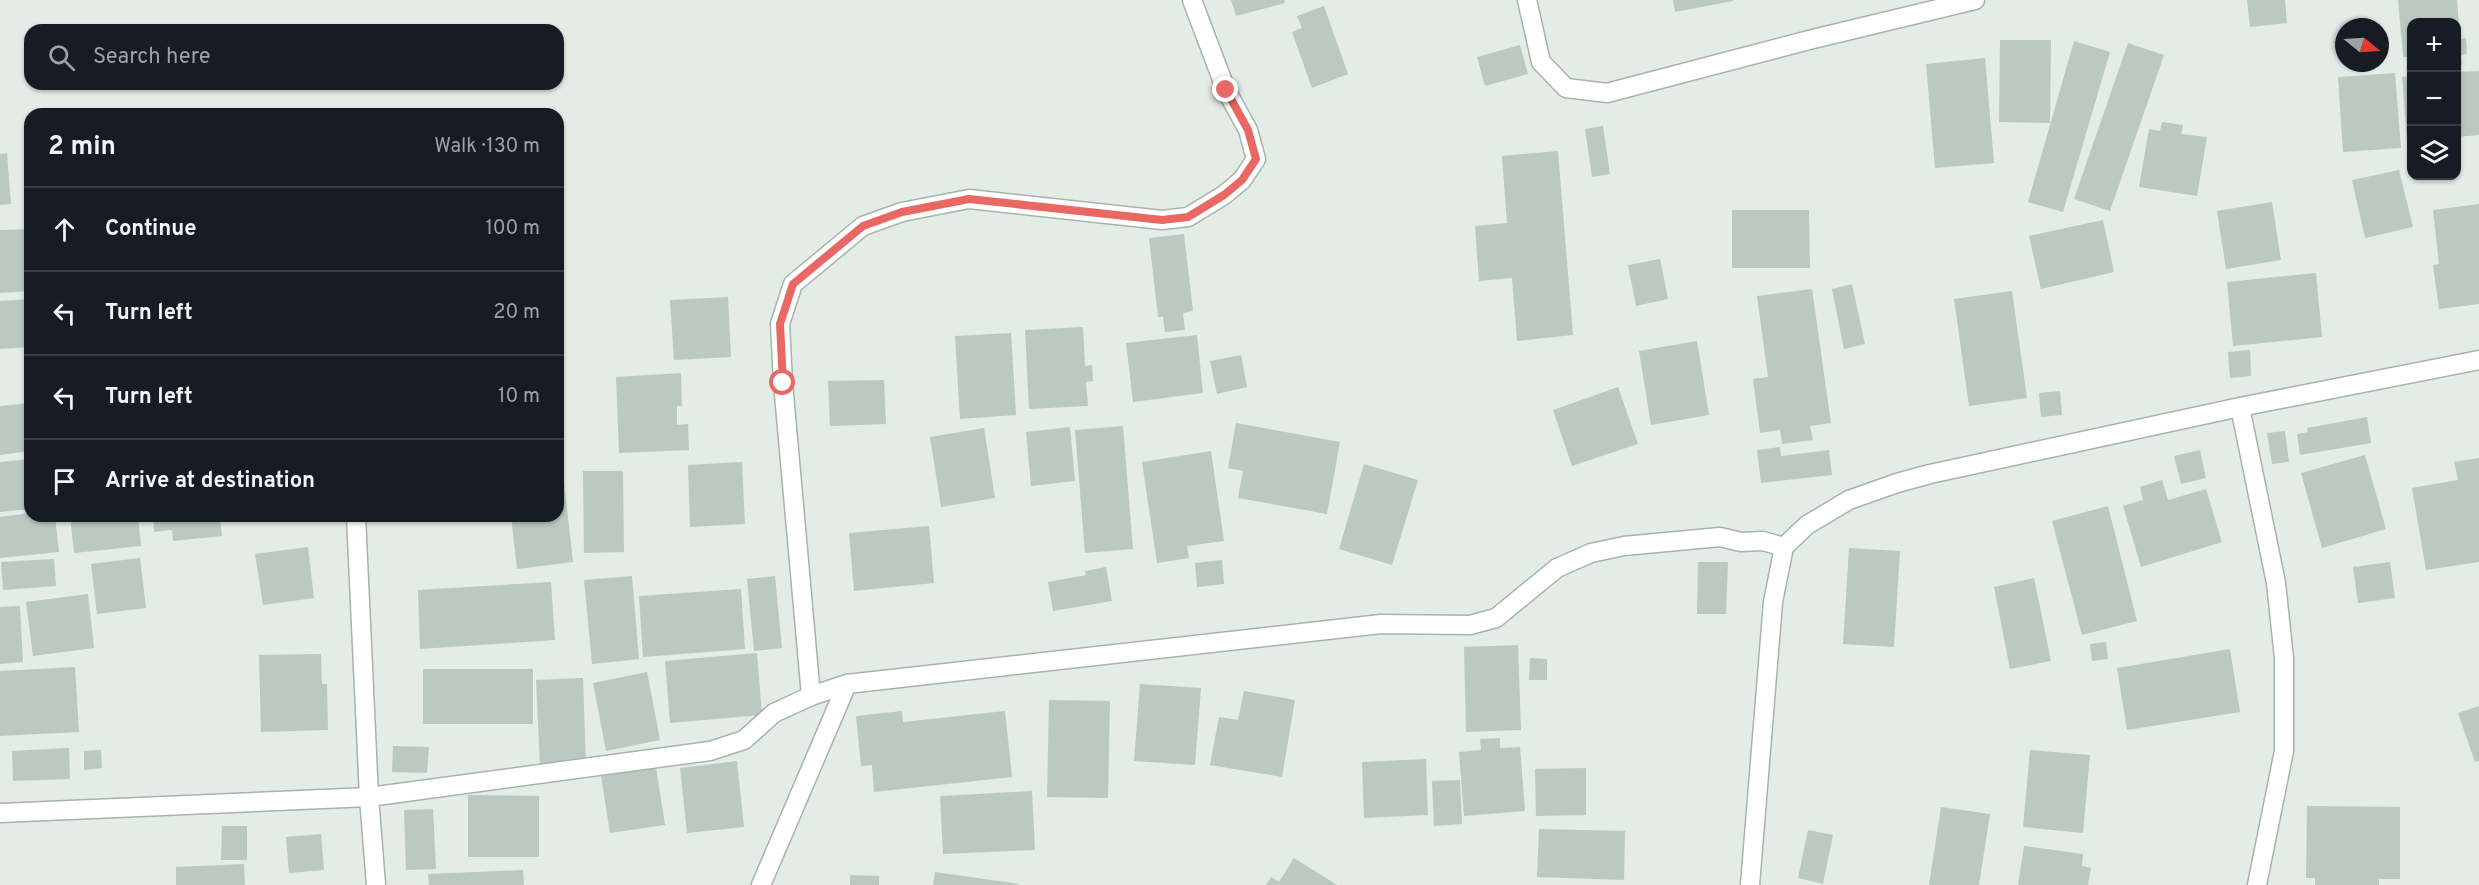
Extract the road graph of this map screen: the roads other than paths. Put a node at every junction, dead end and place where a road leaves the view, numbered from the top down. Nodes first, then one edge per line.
1 (1192, 0) edge
2 (1527, 0) edge
3 (1975, 0) edge
4 (2479, 360) edge
5 (2240, 407) junction
6 (356, 522) edge
7 (1784, 547) junction
8 (847, 684) junction
9 (811, 696) junction
10 (369, 796) junction
11 (0, 813) edge
12 (376, 885) edge
13 (761, 885) edge
14 (1750, 885) edge
15 (2257, 885) edge

1 - 9 street
2 - 3 street
4 - 5 street
5 - 7 street
5 - 15 street
6 - 10 street
7 - 8 street
7 - 14 street
8 - 9 street
8 - 13 street
9 - 10 street
10 - 11 street
10 - 12 street

